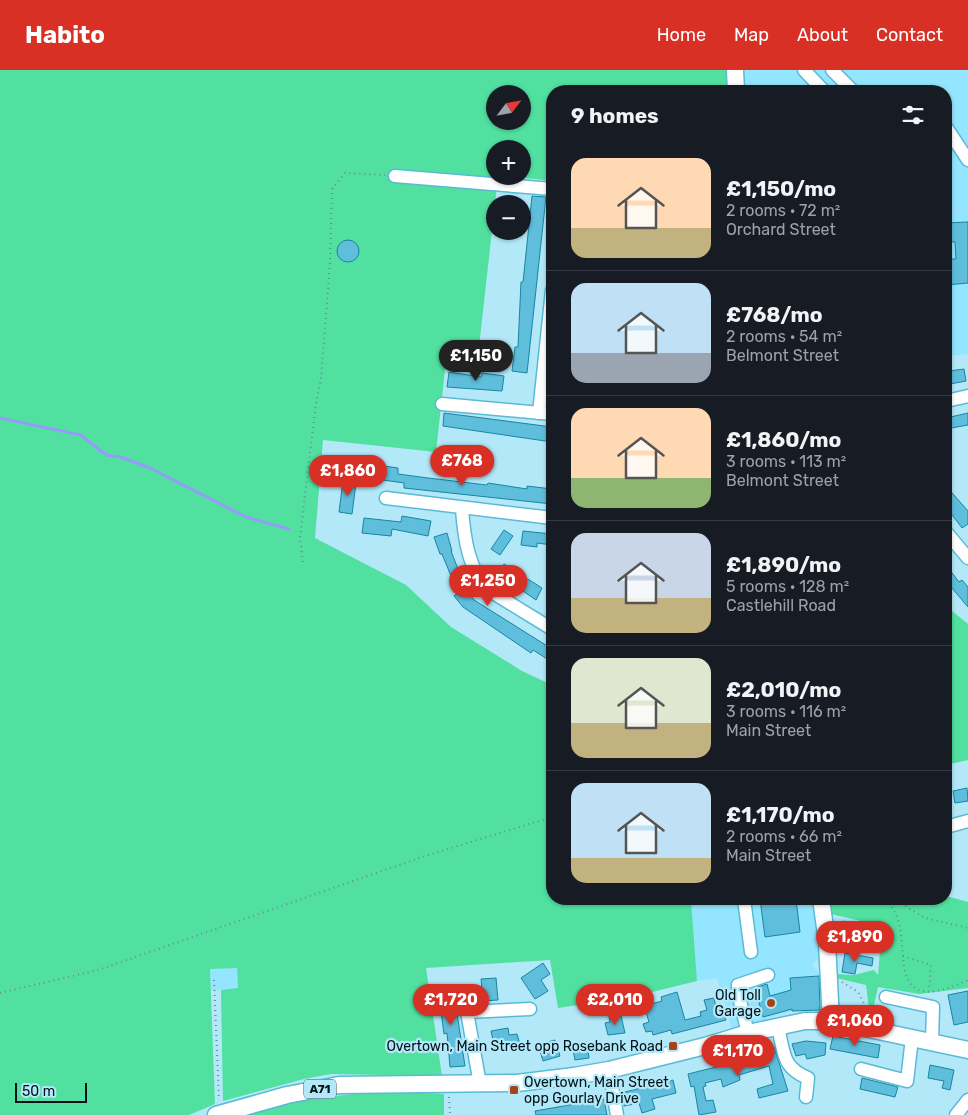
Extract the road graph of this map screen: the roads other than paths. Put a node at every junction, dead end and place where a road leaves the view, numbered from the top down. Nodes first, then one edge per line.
1 (735, 70) edge
2 (804, 70) edge
3 (832, 70) edge
4 (736, 85) edge
5 (818, 85) edge
6 (847, 85) edge
7 (952, 136) edge
8 (968, 160) edge
9 (395, 176) road end
10 (546, 189) edge
11 (546, 347) edge
12 (968, 396) edge
13 (952, 400) edge
14 (442, 404) dead end
15 (539, 413) junction
16 (546, 414) edge
17 (386, 498) dead end
18 (462, 509) junction
19 (546, 517) edge
20 (952, 539) edge
21 (964, 553) edge
22 (546, 625) edge
23 (968, 821) edge
24 (952, 825) edge
25 (745, 905) edge
26 (822, 905) edge
27 (752, 952) dead end
28 (768, 976) dead end
29 (886, 997) dead end
30 (530, 1009) dead end
31 (831, 1021) junction
32 (778, 1027) junction
33 (748, 1033) junction
34 (912, 1038) junction
35 (932, 1042) junction
36 (968, 1050) edge
37 (609, 1070) junction
38 (861, 1070) dead end
39 (480, 1084) junction
40 (806, 1097) dead end
41 (968, 1100) edge
42 (218, 1114) edge
43 (616, 1115) edge
44 (956, 1115) edge

1 - 4 main road
2 - 5 street
3 - 6 street
7 - 8 street
9 - 10 street
11 - 15 street
12 - 13 street
14 - 15 street
15 - 16 street
17 - 18 street
18 - 19 street
18 - 22 street
20 - 21 street
23 - 24 street
25 - 27 street
26 - 31 main road
28 - 33 street
29 - 35 street
30 - 39 street
31 - 32 main road, A71
31 - 34 main road, A71
32 - 33 main road, A71
32 - 40 street
33 - 37 main road, A71
34 - 35 main road, A71
34 - 38 street
35 - 36 main road, A71
37 - 39 main road, A71
37 - 43 street
39 - 42 main road, A71
41 - 44 street

